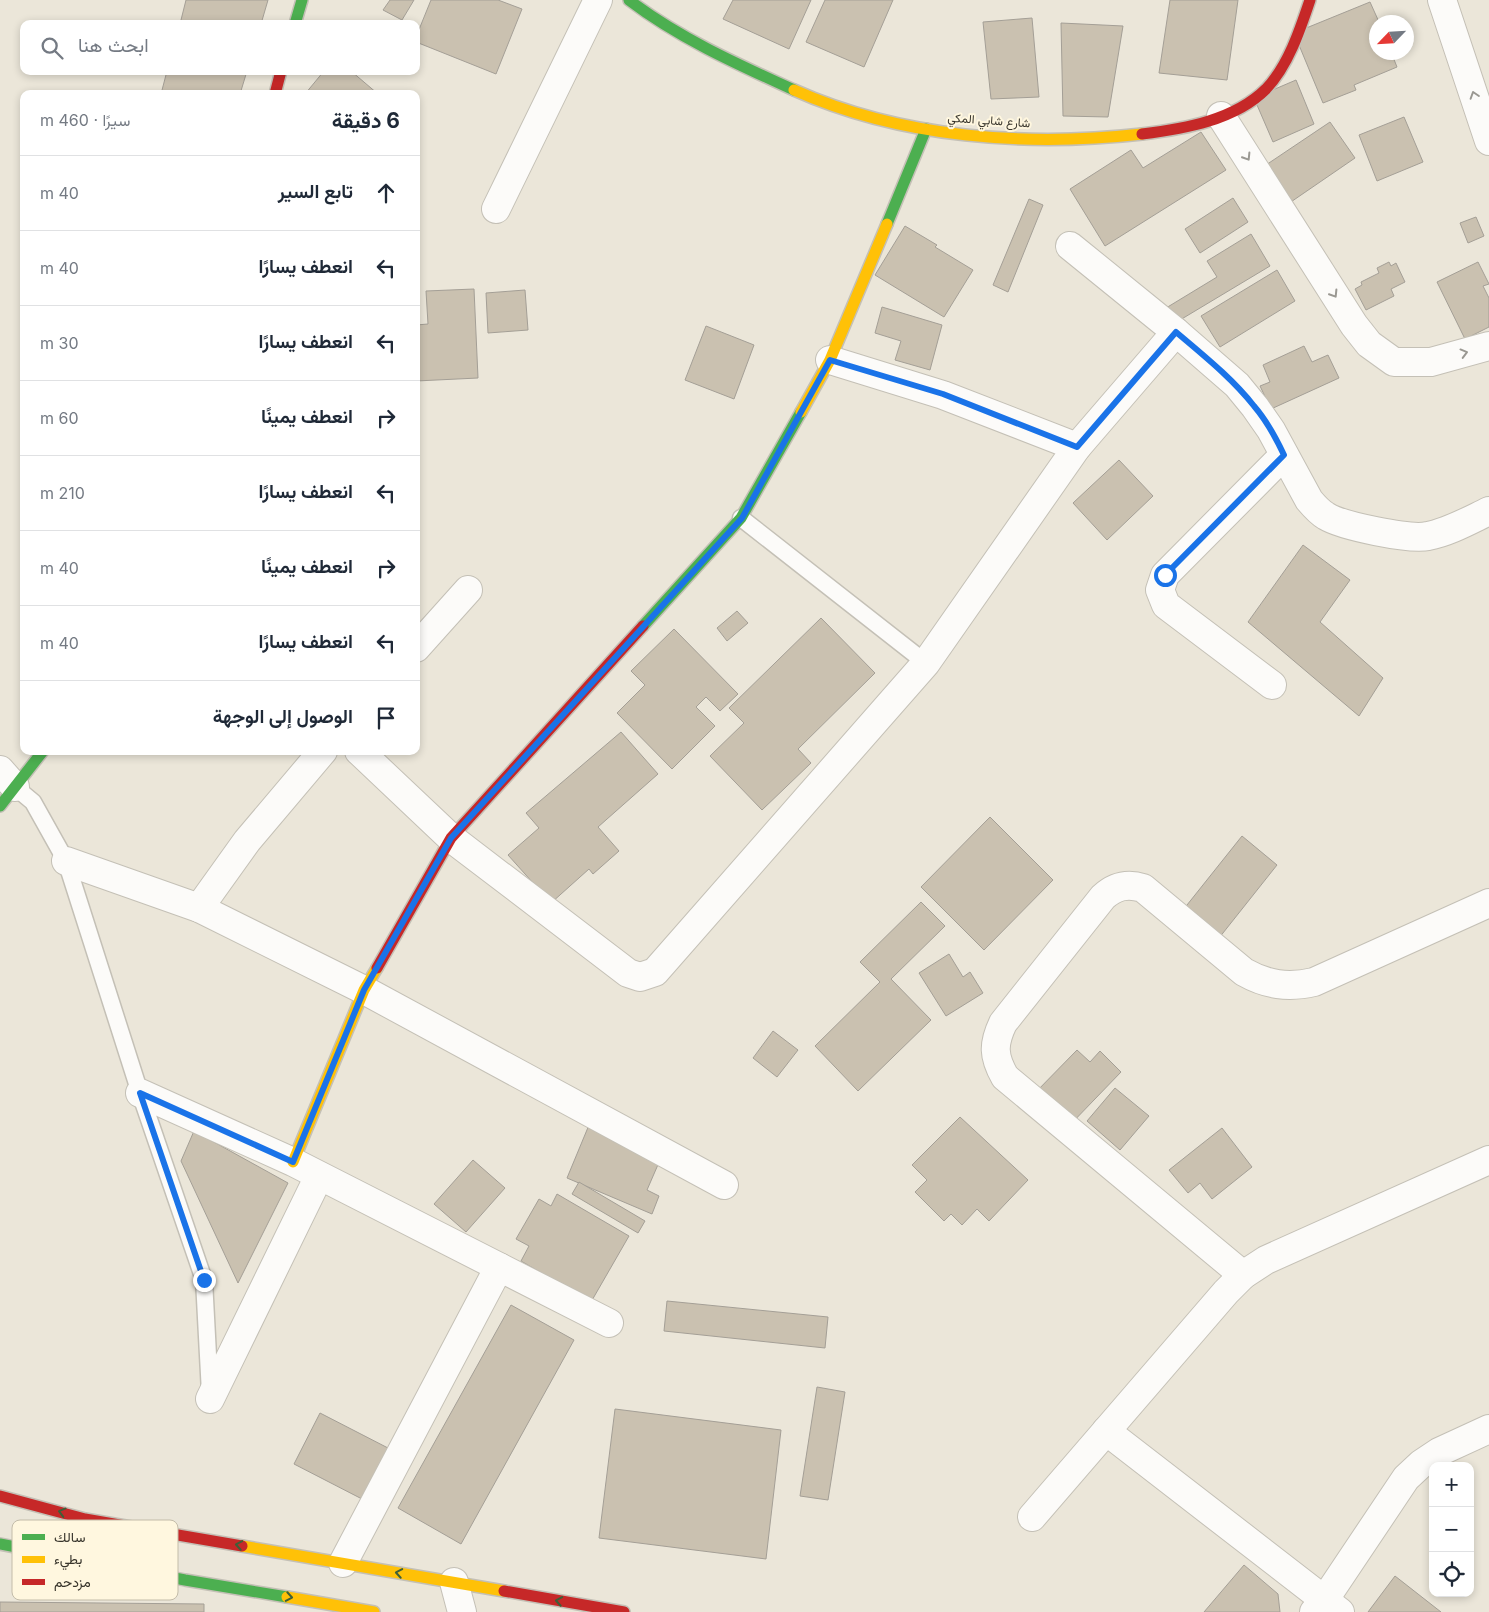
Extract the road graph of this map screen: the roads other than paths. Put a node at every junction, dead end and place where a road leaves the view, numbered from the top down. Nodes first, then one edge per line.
1 (302, 0) edge
2 (598, 0) edge
3 (629, 0) edge
4 (1310, 0) edge
5 (1442, 0) edge
6 (296, 20) edge
7 (280, 75) edge
8 (276, 90) edge
9 (1221, 116) junction
10 (926, 129) junction
11 (1489, 141) edge
12 (496, 209) dead end
13 (1070, 246) dead end
14 (1176, 332) junction
15 (1489, 346) edge
16 (830, 360) junction
17 (1077, 447) junction
18 (1284, 455) junction
19 (1489, 511) edge
20 (742, 518) junction
21 (468, 590) dead end
22 (420, 644) edge
23 (926, 663) junction
24 (1272, 686) dead end
25 (39, 755) edge
26 (320, 755) edge
27 (363, 755) edge
28 (5, 787) edge
29 (451, 838) junction
30 (66, 862) junction
31 (1489, 903) edge
32 (199, 908) junction
33 (364, 990) junction
34 (140, 1093) junction
35 (1489, 1160) edge
36 (293, 1162) junction
37 (320, 1176) junction
38 (724, 1185) dead end
39 (499, 1267) junction
40 (1243, 1275) junction
41 (609, 1323) dead end
42 (210, 1399) joint
43 (1489, 1430) edge
44 (1106, 1431) junction
45 (0, 1496) edge
46 (1032, 1517) dead end
47 (96, 1520) edge
48 (178, 1534) edge
49 (343, 1563) junction
50 (454, 1582) junction
51 (178, 1583) edge
52 (268, 1603) edge
53 (1326, 1608) edge
54 (374, 1612) edge
55 (462, 1612) edge
56 (624, 1612) edge

1 - 6 main road
2 - 12 street
3 - 10 main road, شارع شابي المكي
4 - 9 main road, شارع شابي المكي
11 -> 5 street
7 - 8 main road
9 - 10 main road, شارع شابي المكي
9 -> 15 street
10 - 16 main road
13 - 14 street
14 - 17 street
14 - 18 street
16 - 17 street
16 - 20 main road
17 - 23 street
18 - 19 street
18 - 24 street
20 - 23 lane
20 - 29 main road
21 - 22 street
23 - 29 street
25 - 28 main road
26 - 32 street
27 - 29 street
28 - 30 lane
29 - 33 main road
30 - 32 street
30 - 34 lane
31 - 40 street
32 - 33 street
33 - 36 main road
33 - 38 street
34 - 36 street
34 - 42 lane
35 - 40 street
36 - 37 street
37 - 39 street
37 - 42 street
39 - 41 street
39 - 49 street
40 - 44 street
43 - 53 street
44 - 46 street
44 - 53 street
47 -> 45 main road
49 -> 48 main road
50 -> 49 main road
50 - 55 street
56 -> 50 main road
51 - 52 main road
52 -> 54 main road

